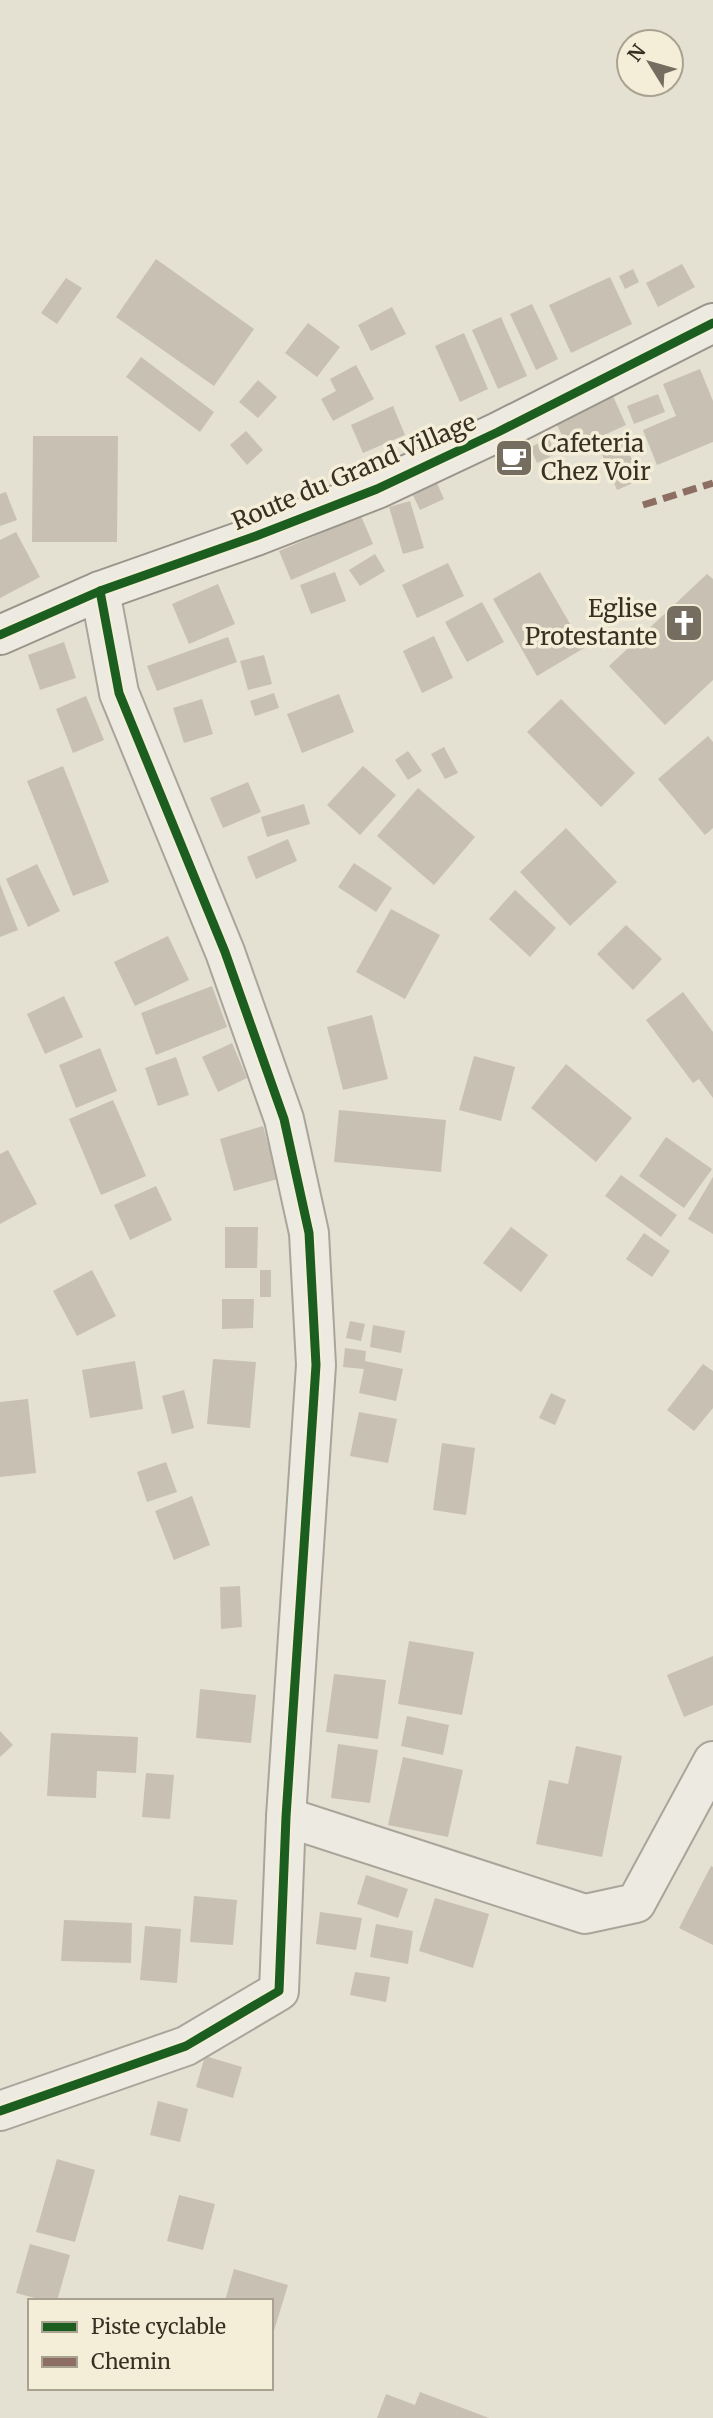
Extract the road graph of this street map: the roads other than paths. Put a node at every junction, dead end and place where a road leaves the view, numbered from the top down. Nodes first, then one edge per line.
1 (713, 323) edge
2 (100, 591) junction
3 (0, 635) edge
4 (713, 1761) edge
5 (286, 1817) junction
6 (0, 2111) edge

1 - 2 street, Route du Grand Village
2 - 3 street, Route du Grand Village
2 - 5 street
4 - 5 street
5 - 6 street

